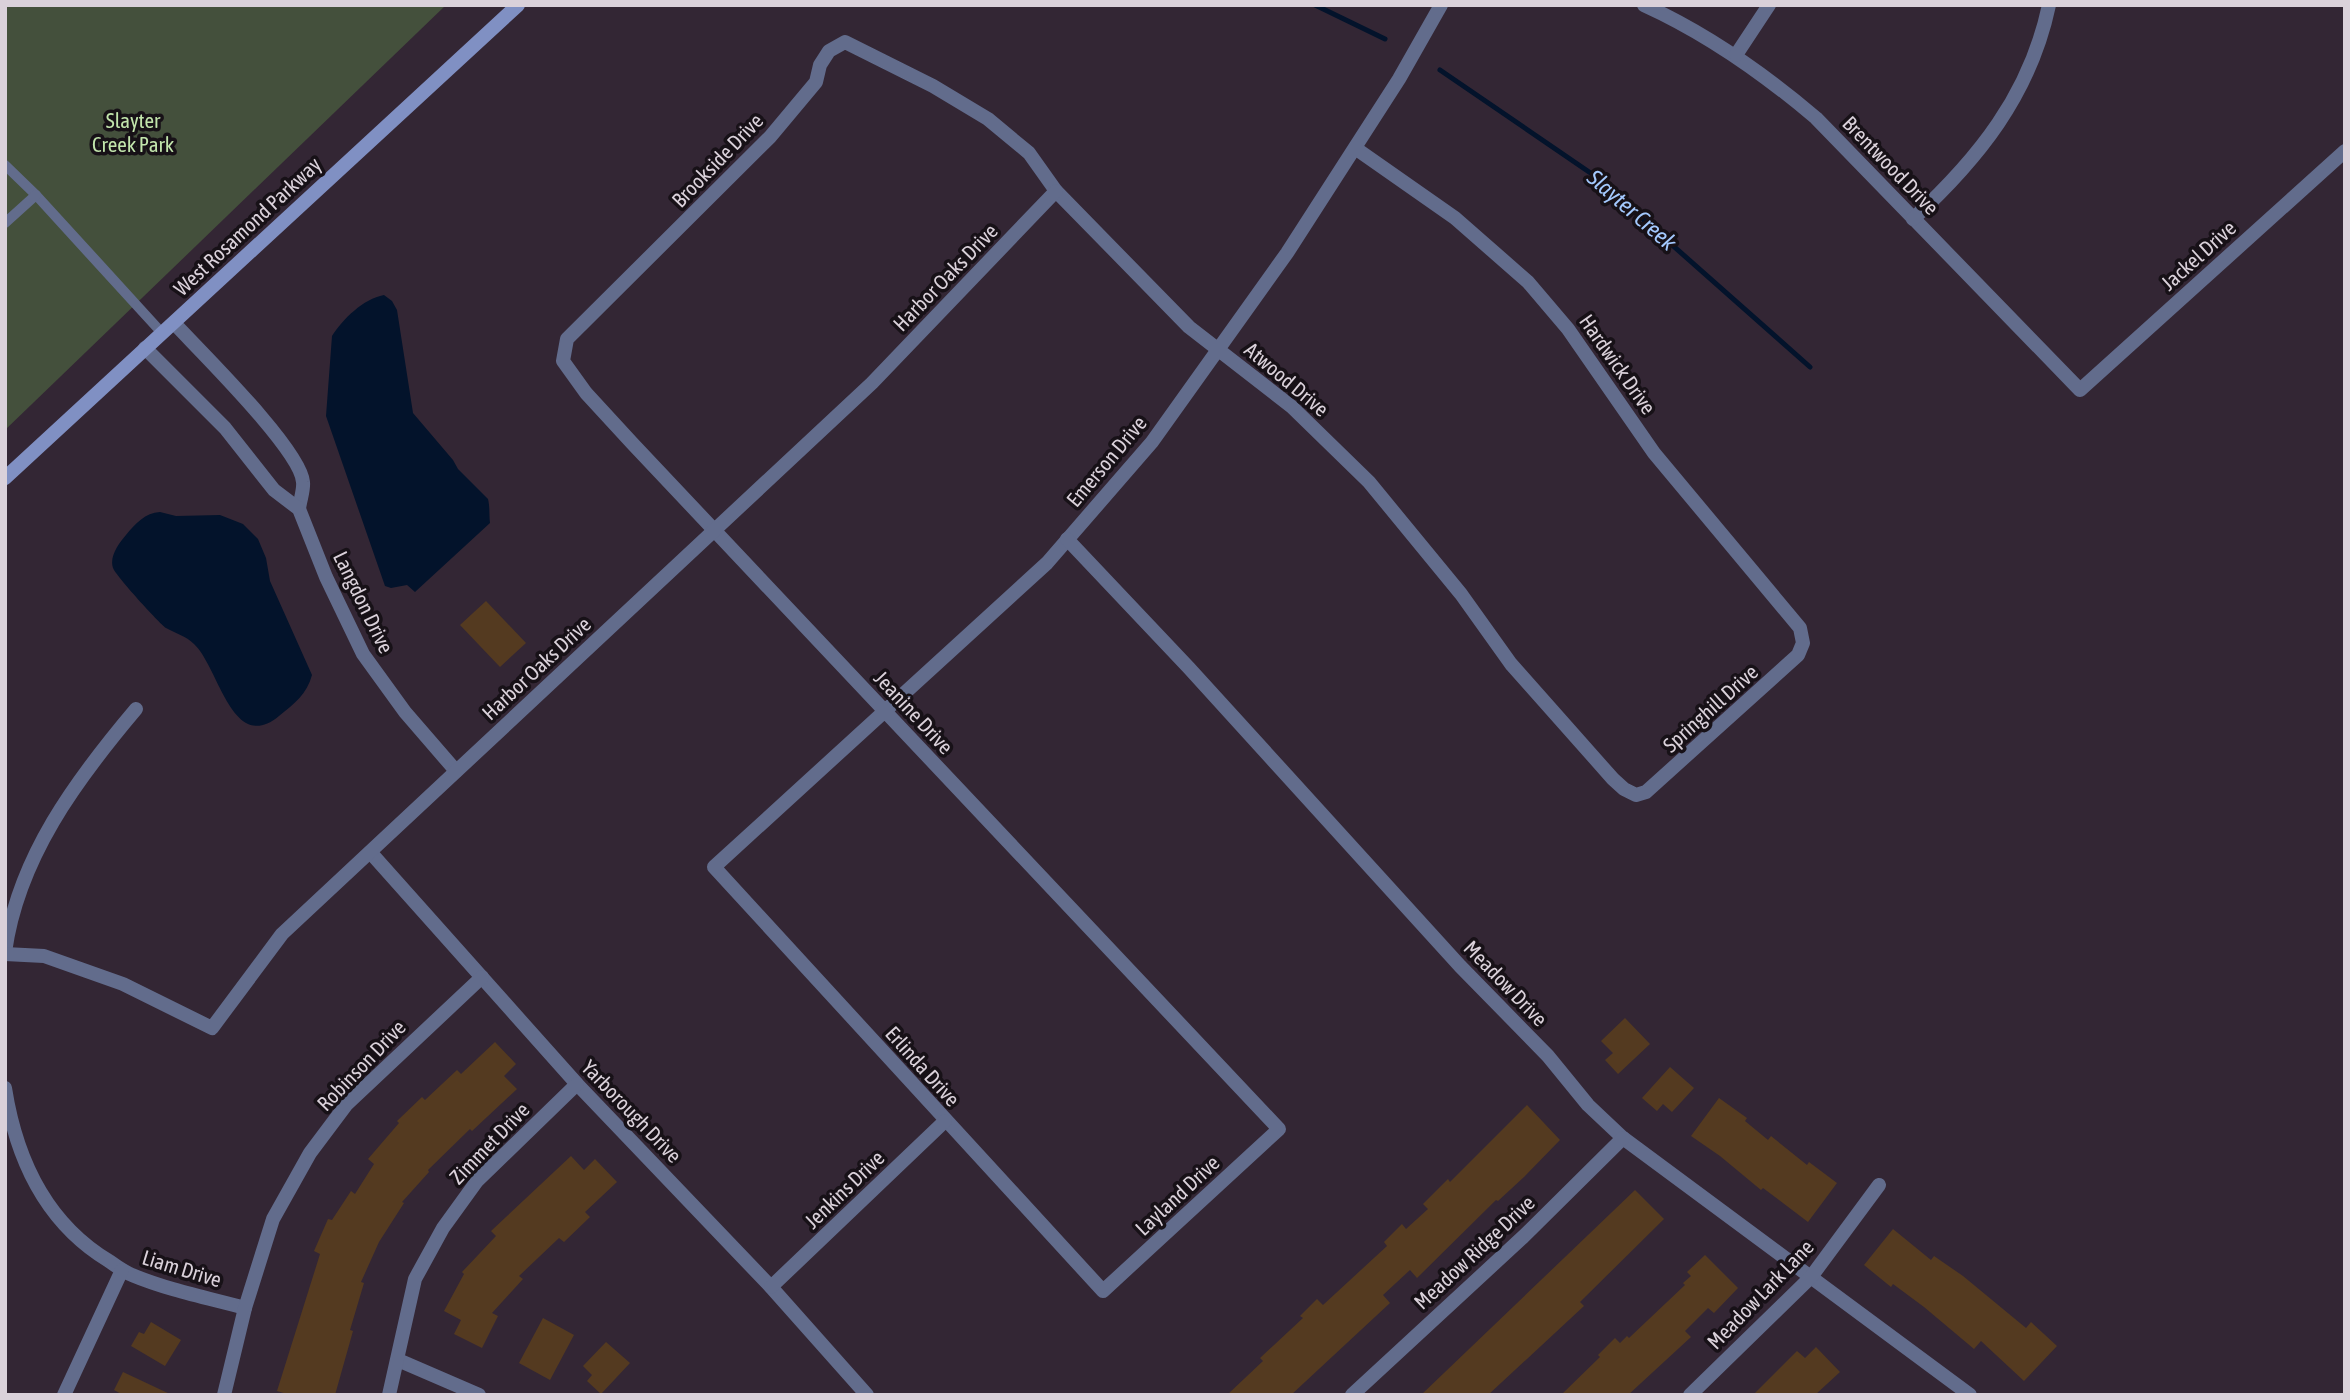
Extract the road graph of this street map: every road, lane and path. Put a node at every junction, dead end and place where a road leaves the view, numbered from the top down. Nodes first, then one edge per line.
1 (518, 5) edge
2 (1441, 5) edge
3 (1644, 5) edge
4 (1769, 5) edge
5 (2049, 5) edge
6 (862, 51) joint
7 (1735, 55) junction
8 (1355, 148) junction
9 (2345, 151) edge
10 (5, 165) edge
11 (1056, 191) junction
12 (36, 195) junction
13 (1913, 219) junction
14 (5, 223) edge
15 (592, 314) joint
16 (174, 323) junction
17 (162, 333) junction
18 (145, 348) junction
19 (1218, 350) junction
20 (2080, 390) joint
21 (5, 478) edge
22 (299, 509) junction
23 (715, 531) junction
24 (1067, 539) junction
25 (1803, 643) joint
26 (136, 709) dead end
27 (884, 710) junction
28 (456, 771) junction
29 (1636, 795) joint
30 (371, 853) junction
31 (713, 867) joint
32 (5, 953) edge
33 (482, 977) junction
34 (577, 1084) junction
35 (5, 1088) edge
36 (945, 1121) junction
37 (1279, 1129) joint
38 (1623, 1138) junction
39 (1879, 1185) dead end
40 (122, 1270) junction
41 (1811, 1277) junction
42 (771, 1286) junction
43 (1103, 1291) joint
44 (245, 1308) junction
45 (398, 1360) junction
46 (64, 1395) edge
47 (224, 1395) edge
48 (389, 1395) edge
49 (478, 1395) edge
50 (867, 1395) edge
51 (1352, 1395) edge
52 (1690, 1395) edge
53 (1970, 1395) edge

1 - 16 street, West Rosamond Parkway
2 - 8 street, Emerson Drive
3 - 7 street, Brentwood Drive
4 - 7 street
5 - 13 street
6 - 11 street, Atwood Drive
6 - 15 street, Brookside Drive
7 - 13 street, Brentwood Drive
8 - 19 street, Emerson Drive
8 - 25 street, Hardwick Drive
9 - 20 street, Jackel Drive
10 - 12 lane
11 - 19 street, Atwood Drive
11 - 23 street, Harbor Oaks Drive
12 - 14 lane
12 - 17 lane
13 - 20 street, Brentwood Drive
15 - 23 street, Jeanine Drive
16 - 17 street, West Rosamond Parkway
16 - 22 street, Langdon Drive
17 - 18 street, West Rosamond Parkway
18 - 21 street, West Rosamond Parkway
18 - 22 street, Langdon Drive
19 - 24 street, Emerson Drive
19 - 29 street, Atwood Drive
22 - 28 street, Langdon Drive
23 - 27 street, Jeanine Drive
23 - 28 street, Harbor Oaks Drive
24 - 27 street, Emerson Drive
24 - 38 street, Meadow Drive
25 - 29 street, Springhill Drive
26 - 32 street
27 - 31 street, Emerson Drive
27 - 37 street, Jeanine Drive
28 - 30 street, Harbor Oaks Drive
30 - 32 street, Harbor Oaks Drive
30 - 33 street, Yarborough Drive
31 - 36 street, Erlinda Drive
33 - 34 street, Yarborough Drive
33 - 44 street, Robinson Drive
34 - 42 street, Yarborough Drive
34 - 45 street, Zimmet Drive
35 - 40 street, Liam Drive
36 - 42 street, Jenkins Drive
36 - 43 street, Erlinda Drive
37 - 43 street, Layland Drive
38 - 41 street, Meadow Drive
38 - 51 street, Meadow Ridge Drive
39 - 41 street, Meadow Lark Lane
40 - 44 street, Liam Drive
40 - 46 street
41 - 52 street, Meadow Lark Lane
41 - 53 street, Meadow Drive
42 - 50 street, Yarborough Drive
44 - 47 street, Robinson Drive
45 - 48 street, Zimmet Drive
45 - 49 street

